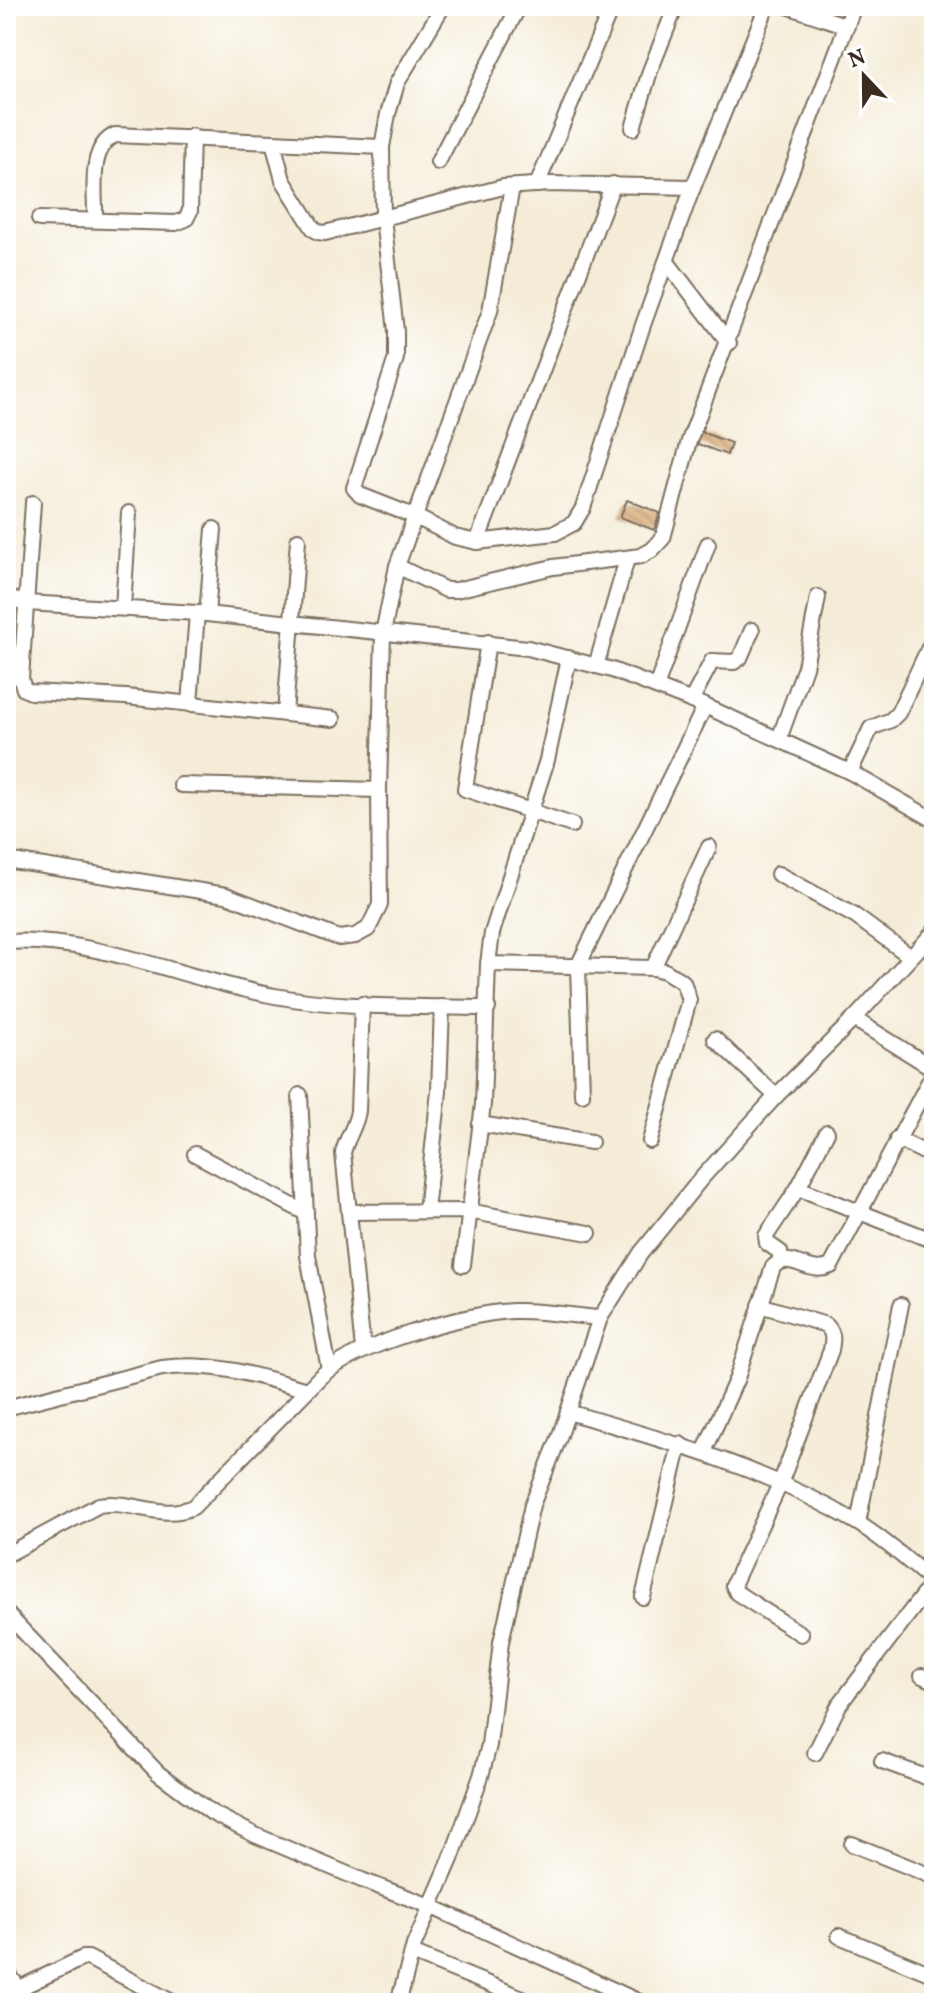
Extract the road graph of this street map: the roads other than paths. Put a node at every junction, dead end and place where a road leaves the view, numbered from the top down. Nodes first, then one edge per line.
1 (443, 6) edge
2 (519, 6) edge
3 (612, 6) edge
4 (676, 6) edge
5 (767, 6) edge
6 (787, 6) edge
7 (854, 6) edge
8 (847, 26) junction
9 (633, 128) dead end
10 (192, 136) junction
11 (273, 142) junction
12 (382, 147) junction
13 (438, 162) dead end
14 (613, 184) junction
15 (537, 185) junction
16 (512, 187) junction
17 (693, 187) junction
18 (383, 218) junction
19 (39, 219) dead end
20 (95, 220) junction
21 (667, 262) junction
22 (729, 343) junction
23 (33, 503) dead end
24 (129, 513) dead end
25 (416, 517) junction
26 (214, 529) dead end
27 (298, 540) dead end
28 (477, 542) junction
29 (708, 544) dead end
30 (627, 559) junction
31 (397, 566) junction
32 (6, 597) edge
33 (818, 597) dead end
34 (26, 603) junction
35 (123, 608) junction
36 (202, 613) junction
37 (290, 623) junction
38 (752, 630) dead end
39 (383, 633) junction
40 (934, 637) edge
41 (488, 642) junction
42 (569, 658) junction
43 (596, 666) junction
44 (656, 687) junction
45 (698, 703) junction
46 (190, 704) junction
47 (285, 714) junction
48 (333, 719) dead end
49 (779, 739) junction
50 (850, 772) junction
51 (181, 785) dead end
52 (379, 790) junction
53 (530, 809) junction
54 (934, 820) edge
55 (572, 825) dead end
56 (709, 847) dead end
57 (6, 860) edge
58 (778, 874) dead end
59 (934, 932) edge
60 (6, 942) edge
61 (911, 957) junction
62 (488, 964) junction
63 (578, 966) junction
64 (653, 968) junction
65 (362, 1004) junction
66 (442, 1007) junction
67 (488, 1008) junction
68 (854, 1019) junction
69 (715, 1039) dead end
70 (934, 1070) edge
71 (582, 1094) dead end
72 (300, 1095) dead end
73 (776, 1096) junction
74 (480, 1124) junction
75 (827, 1132) dead end
76 (897, 1139) junction
77 (650, 1141) dead end
78 (591, 1142) dead end
79 (195, 1154) dead end
80 (934, 1157) edge
81 (798, 1188) junction
82 (426, 1211) junction
83 (468, 1211) junction
84 (349, 1212) junction
85 (860, 1212) junction
86 (306, 1213) junction
87 (589, 1233) dead end
88 (934, 1241) edge
89 (780, 1261) junction
90 (463, 1265) dead end
91 (760, 1305) junction
92 (901, 1305) dead end
93 (600, 1318) junction
94 (363, 1350) junction
95 (329, 1369) junction
96 (307, 1390) junction
97 (6, 1408) edge
98 (568, 1412) junction
99 (680, 1444) junction
100 (704, 1452) junction
101 (780, 1484) junction
102 (858, 1523) junction
103 (934, 1538) edge
104 (6, 1555) edge
105 (931, 1580) edge
106 (643, 1597) dead end
107 (6, 1613) edge
108 (801, 1634) dead end
109 (815, 1753) dead end
110 (882, 1761) dead end
111 (934, 1780) edge
112 (852, 1844) dead end
113 (934, 1877) edge
114 (428, 1910) junction
115 (839, 1936) dead end
116 (413, 1949) junction
117 (6, 1971) edge
118 (934, 1975) edge
119 (25, 1997) edge
120 (174, 2003) edge
121 (398, 2003) edge
122 (535, 2003) edge
123 (642, 2003) edge

1 - 12 street
2 - 13 street
3 - 15 street
4 - 9 street
5 - 17 street
6 - 8 street
7 - 8 street
8 - 22 street
10 - 11 street
10 - 20 street
10 - 20 street
11 - 12 street
11 - 18 street
12 - 18 street
14 - 15 street
14 - 17 street
14 - 28 street
15 - 16 street
16 - 18 street
16 - 25 street
17 - 21 street
18 - 25 street
19 - 20 street
21 - 22 street
21 - 28 street
22 - 30 street
23 - 34 street
24 - 35 street
25 - 28 street
25 - 31 street
26 - 36 street
27 - 37 street
29 - 44 street
30 - 31 street
30 - 43 street
31 - 39 street
32 - 34 street
33 - 49 street
34 - 35 street
34 - 46 street
35 - 36 street
36 - 37 street
36 - 46 street
37 - 39 street
37 - 47 street
38 - 45 street
39 - 41 street
39 - 52 street
40 - 50 street
41 - 42 street
41 - 53 street
42 - 43 street
42 - 53 street
43 - 44 street
44 - 45 street
45 - 49 street
45 - 63 street
46 - 47 street
47 - 48 street
49 - 50 street
50 - 54 street
51 - 52 street
52 - 57 street
53 - 55 street
53 - 62 street
56 - 64 street
58 - 61 street
59 - 61 street
60 - 65 street
61 - 68 street
62 - 63 street
62 - 67 street
63 - 64 street
63 - 71 street
64 - 77 street
65 - 66 street
65 - 84 street
66 - 67 street
66 - 82 street
67 - 74 street
68 - 70 street
68 - 73 street
69 - 73 street
70 - 76 street
72 - 86 street
73 - 93 street
74 - 78 street
74 - 83 street
75 - 81 street
76 - 80 street
76 - 85 street
79 - 86 street
81 - 85 street
81 - 89 street
82 - 83 street
82 - 84 street
83 - 87 street
83 - 90 street
84 - 94 street
85 - 88 street
85 - 89 street
86 - 95 street
89 - 91 street
91 - 100 street
91 - 101 street
92 - 102 street
93 - 94 street
93 - 98 street
94 - 95 street
95 - 96 street
96 - 97 street
96 - 104 street
98 - 99 street
98 - 114 street
99 - 100 street
99 - 106 street
100 - 101 street
101 - 102 street
101 - 108 street
102 - 105 street
103 - 105 street
105 - 109 street
107 - 114 street
110 - 111 street
112 - 113 street
114 - 116 street
114 - 123 street
115 - 118 street
116 - 121 street
116 - 122 street
117 - 119 street
119 - 120 street

